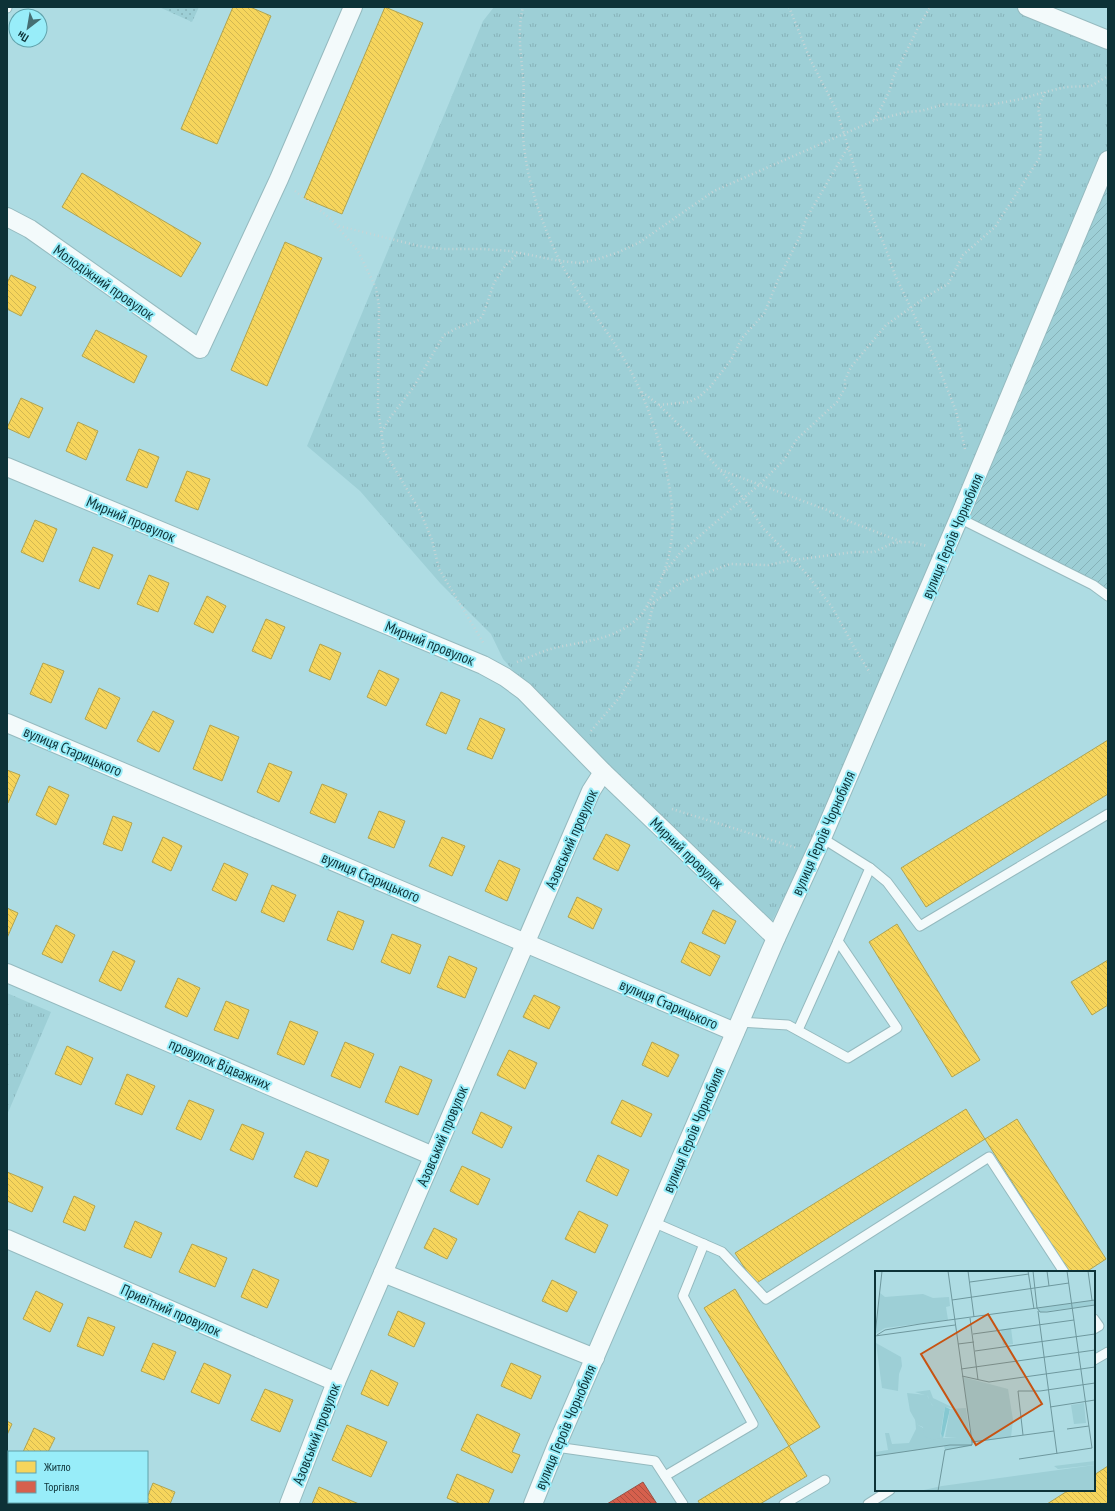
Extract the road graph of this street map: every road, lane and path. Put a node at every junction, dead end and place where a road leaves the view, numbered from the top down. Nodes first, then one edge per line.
1 (353, 7) edge
2 (523, 7) edge
3 (789, 7) edge
4 (930, 7) edge
5 (1027, 7) edge
6 (1108, 40) edge
7 (1108, 76) edge
8 (1045, 92) junction
9 (873, 121) junction
10 (843, 134) junction
11 (848, 146) junction
12 (1108, 160) edge
13 (279, 179) junction
14 (7, 217) edge
15 (338, 226) junction
16 (518, 252) junction
17 (560, 261) junction
18 (911, 307) junction
19 (641, 391) junction
20 (659, 405) junction
21 (382, 432) junction
22 (7, 467) edge
23 (720, 470) junction
24 (760, 484) junction
25 (974, 484) junction
26 (744, 499) junction
27 (960, 518) junction
28 (902, 542) junction
29 (945, 552) junction
30 (794, 560) junction
31 (664, 574) junction
32 (1108, 596) edge
33 (654, 602) junction
34 (645, 609) junction
35 (494, 670) junction
36 (883, 697) junction
37 (7, 723) edge
38 (583, 752) junction
39 (603, 772) junction
40 (671, 809) dead end
41 (1108, 814) edge
42 (818, 846) junction
43 (870, 868) junction
44 (776, 938) junction
45 (838, 941) junction
46 (525, 943) junction
47 (7, 973) edge
48 (737, 1027) junction
49 (798, 1030) junction
50 (433, 1156) junction
51 (653, 1222) junction
52 (7, 1239) edge
53 (704, 1244) junction
54 (1063, 1271) edge
55 (383, 1272) junction
56 (1095, 1320) edge
57 (1095, 1328) edge
58 (1107, 1355) edge
59 (595, 1358) junction
60 (1095, 1360) edge
61 (336, 1382) junction
62 (556, 1447) junction
63 (665, 1476) junction
64 (824, 1480) dead end
65 (888, 1491) edge
66 (289, 1504) edge
67 (533, 1504) edge
68 (683, 1504) edge
69 (784, 1504) edge
70 (868, 1504) edge

1 - 13 street
2 - 17 path
3 - 10 path
4 - 9 path
5 - 6 street
7 - 8 path
8 - 9 path
8 - 18 path
9 - 10 path
10 - 11 path
10 - 17 path
11 - 18 path
11 - 20 path
12 - 25 street, вулиця Героїв Чорнобиля
13 - 14 street, Молодіжний провулок
13 - 15 path
15 - 16 path
15 - 21 path
16 - 17 path
16 - 21 path
17 - 19 path
18 - 24 path
18 - 25 path
19 - 20 path
19 - 31 path
20 - 23 path
21 - 35 path
22 - 35 street, Мирний провулок
23 - 24 path
23 - 26 path
24 - 26 path
24 - 28 path
25 - 27 street, вулиця Героїв Чорнобиля
26 - 30 path
26 - 31 path
27 - 29 street, вулиця Героїв Чорнобиля
27 - 32 lane
28 - 29 path
28 - 30 path
29 - 36 street, вулиця Героїв Чорнобиля
30 - 33 path
30 - 36 path
31 - 34 path
33 - 34 path
33 - 38 path
34 - 35 path
35 - 38 street, Мирний провулок
36 - 42 street, вулиця Героїв Чорнобиля
37 - 46 street, вулиця Старицького
38 - 39 street, Мирний провулок
39 - 44 street, Мирний провулок
39 - 46 street, Азовський провулок
40 - 42 path
41 - 43 lane
42 - 43 lane
42 - 44 street, вулиця Героїв Чорнобиля
43 - 45 lane
44 - 48 street, вулиця Героїв Чорнобиля
45 - 49 lane
45 - 49 lane
46 - 48 street, вулиця Старицького
46 - 50 street, Азовський провулок
47 - 50 street, провулок Відважних
48 - 49 lane
48 - 51 street, вулиця Героїв Чорнобиля
50 - 55 street, Азовський провулок
51 - 53 lane
51 - 59 street, вулиця Героїв Чорнобиля
52 - 61 street, Привітний провулок
53 - 54 lane
53 - 63 lane
55 - 59 street
55 - 61 street, Азовський провулок
56 - 57 lane
58 - 60 lane
59 - 62 street, вулиця Героїв Чорнобиля
61 - 66 street, Азовський провулок
62 - 63 lane
62 - 67 street, вулиця Героїв Чорнобиля
63 - 68 lane
64 - 69 lane
65 - 70 lane

